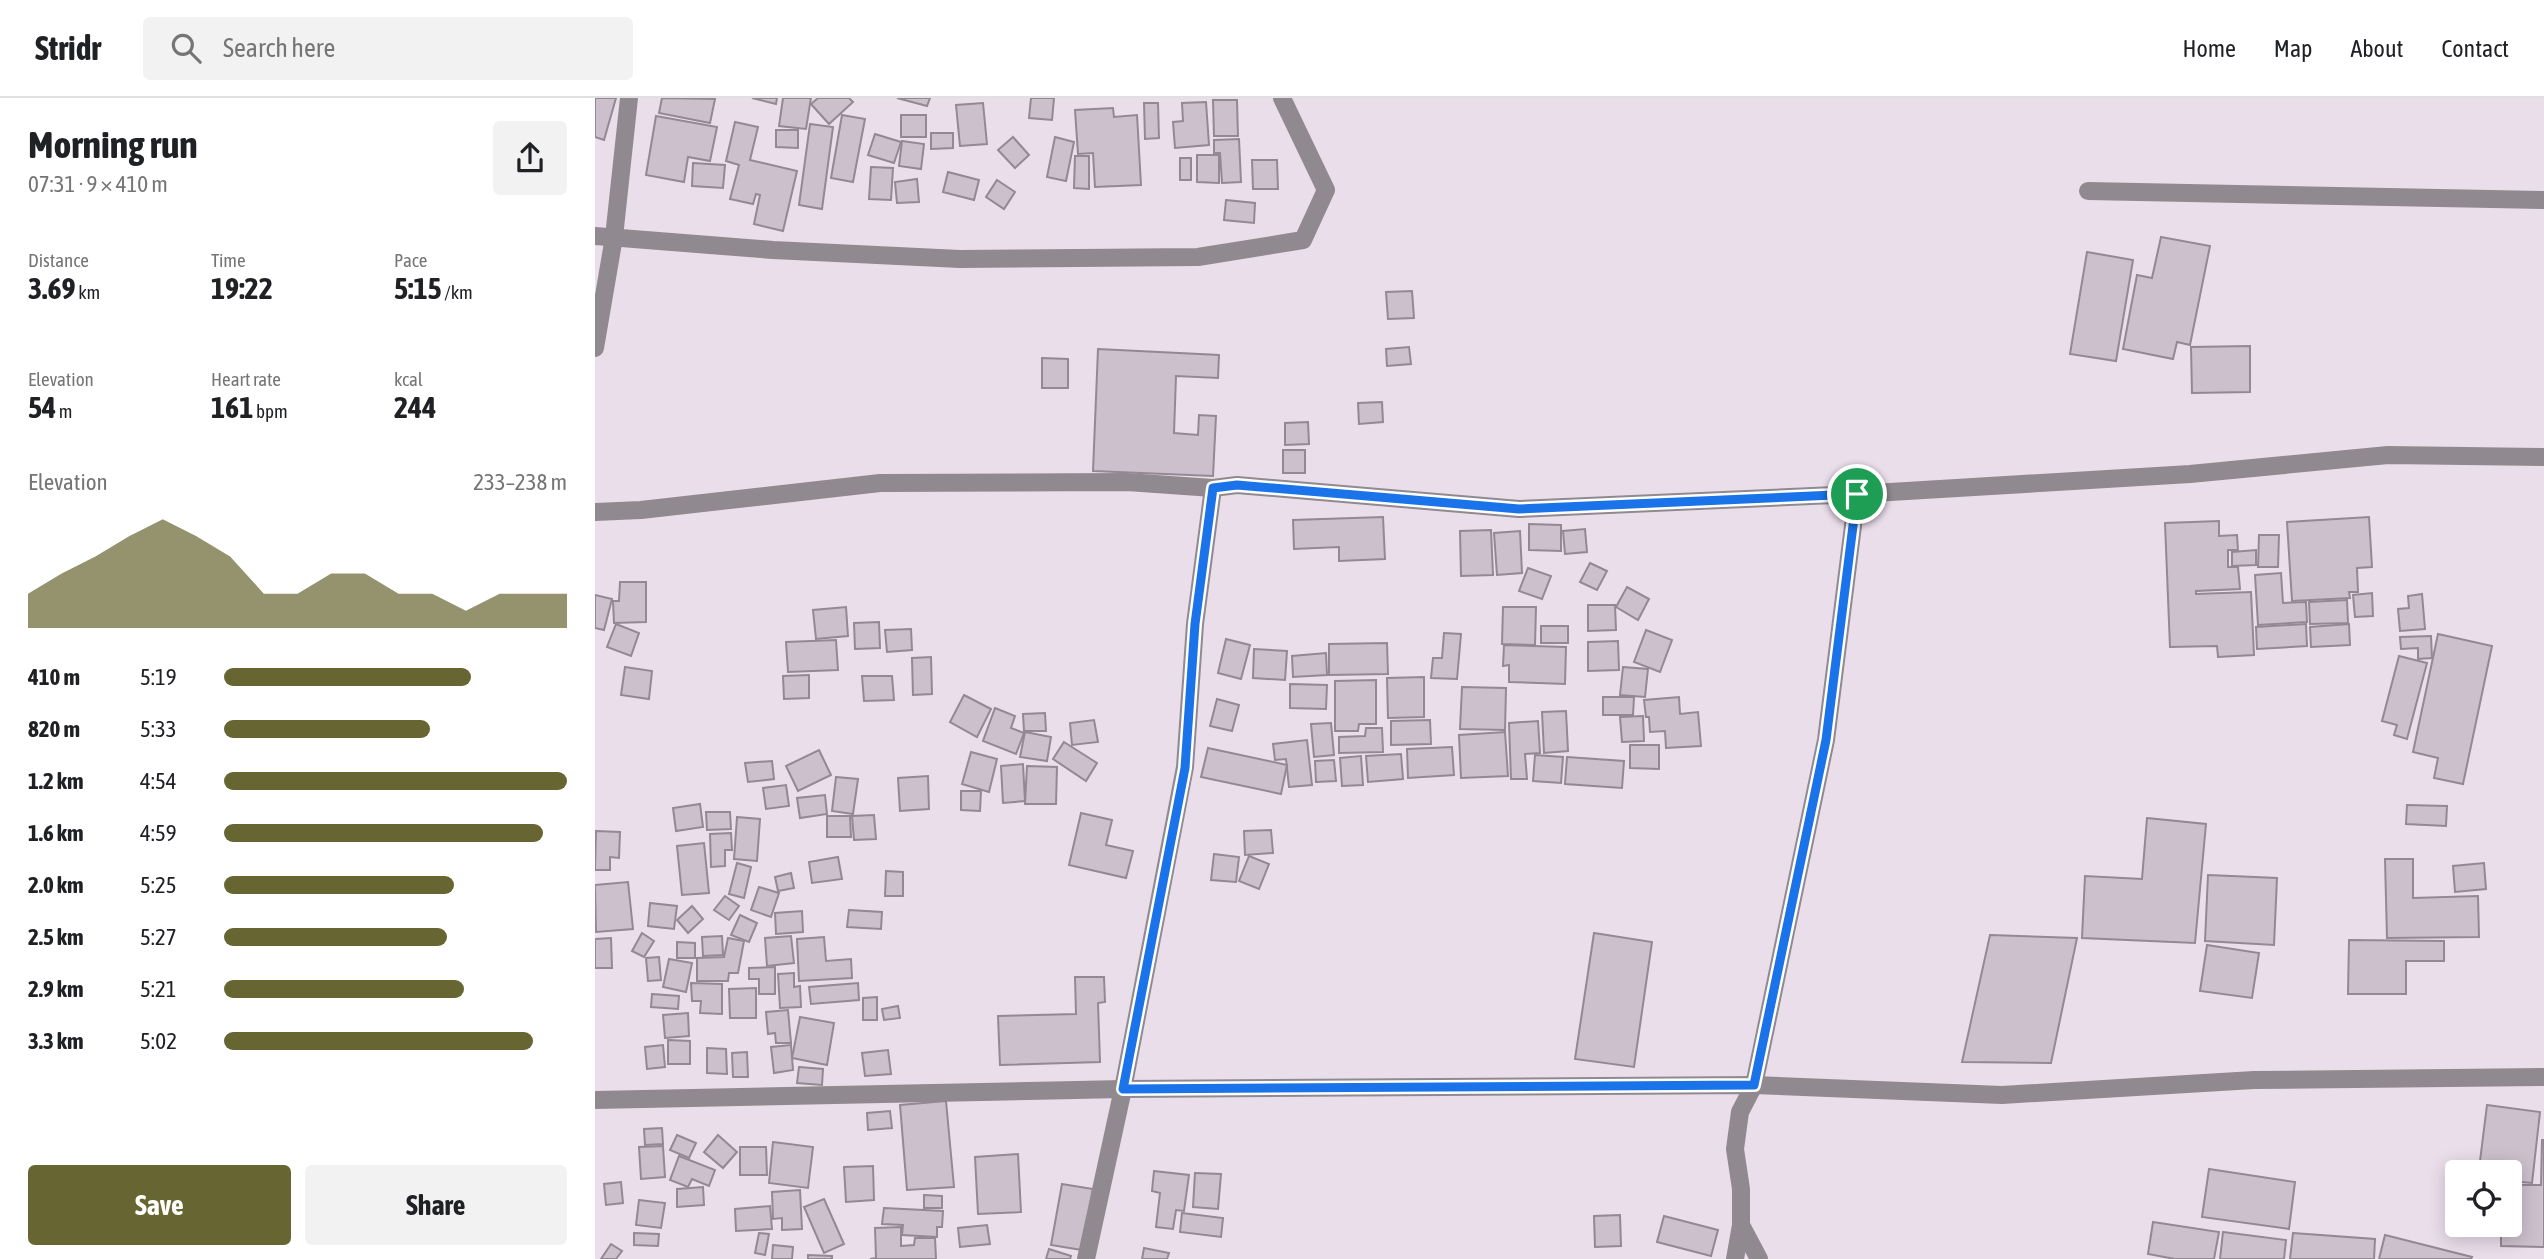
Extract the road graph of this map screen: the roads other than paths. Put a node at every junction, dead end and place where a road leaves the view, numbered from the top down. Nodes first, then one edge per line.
1 (629, 98) edge
2 (1282, 98) edge
3 (2088, 191) dead end
4 (2544, 200) edge
5 (595, 236) edge
6 (614, 237) junction
7 (595, 348) edge
8 (2544, 457) edge
9 (1213, 488) junction
10 (1857, 494) junction
11 (595, 512) edge
12 (2544, 1077) edge
13 (1754, 1085) junction
14 (1123, 1089) junction
15 (595, 1100) edge
16 (1741, 1224) junction
17 (1086, 1259) edge
18 (1735, 1259) edge
19 (1759, 1259) edge

1 - 6 street
2 - 6 street
3 - 4 street
5 - 6 street
6 - 7 street
8 - 10 street
9 - 10 street
9 - 11 street
9 - 14 street
10 - 13 street
12 - 13 street
13 - 14 street
13 - 16 street
14 - 15 street
14 - 17 street
16 - 18 street
16 - 19 street

